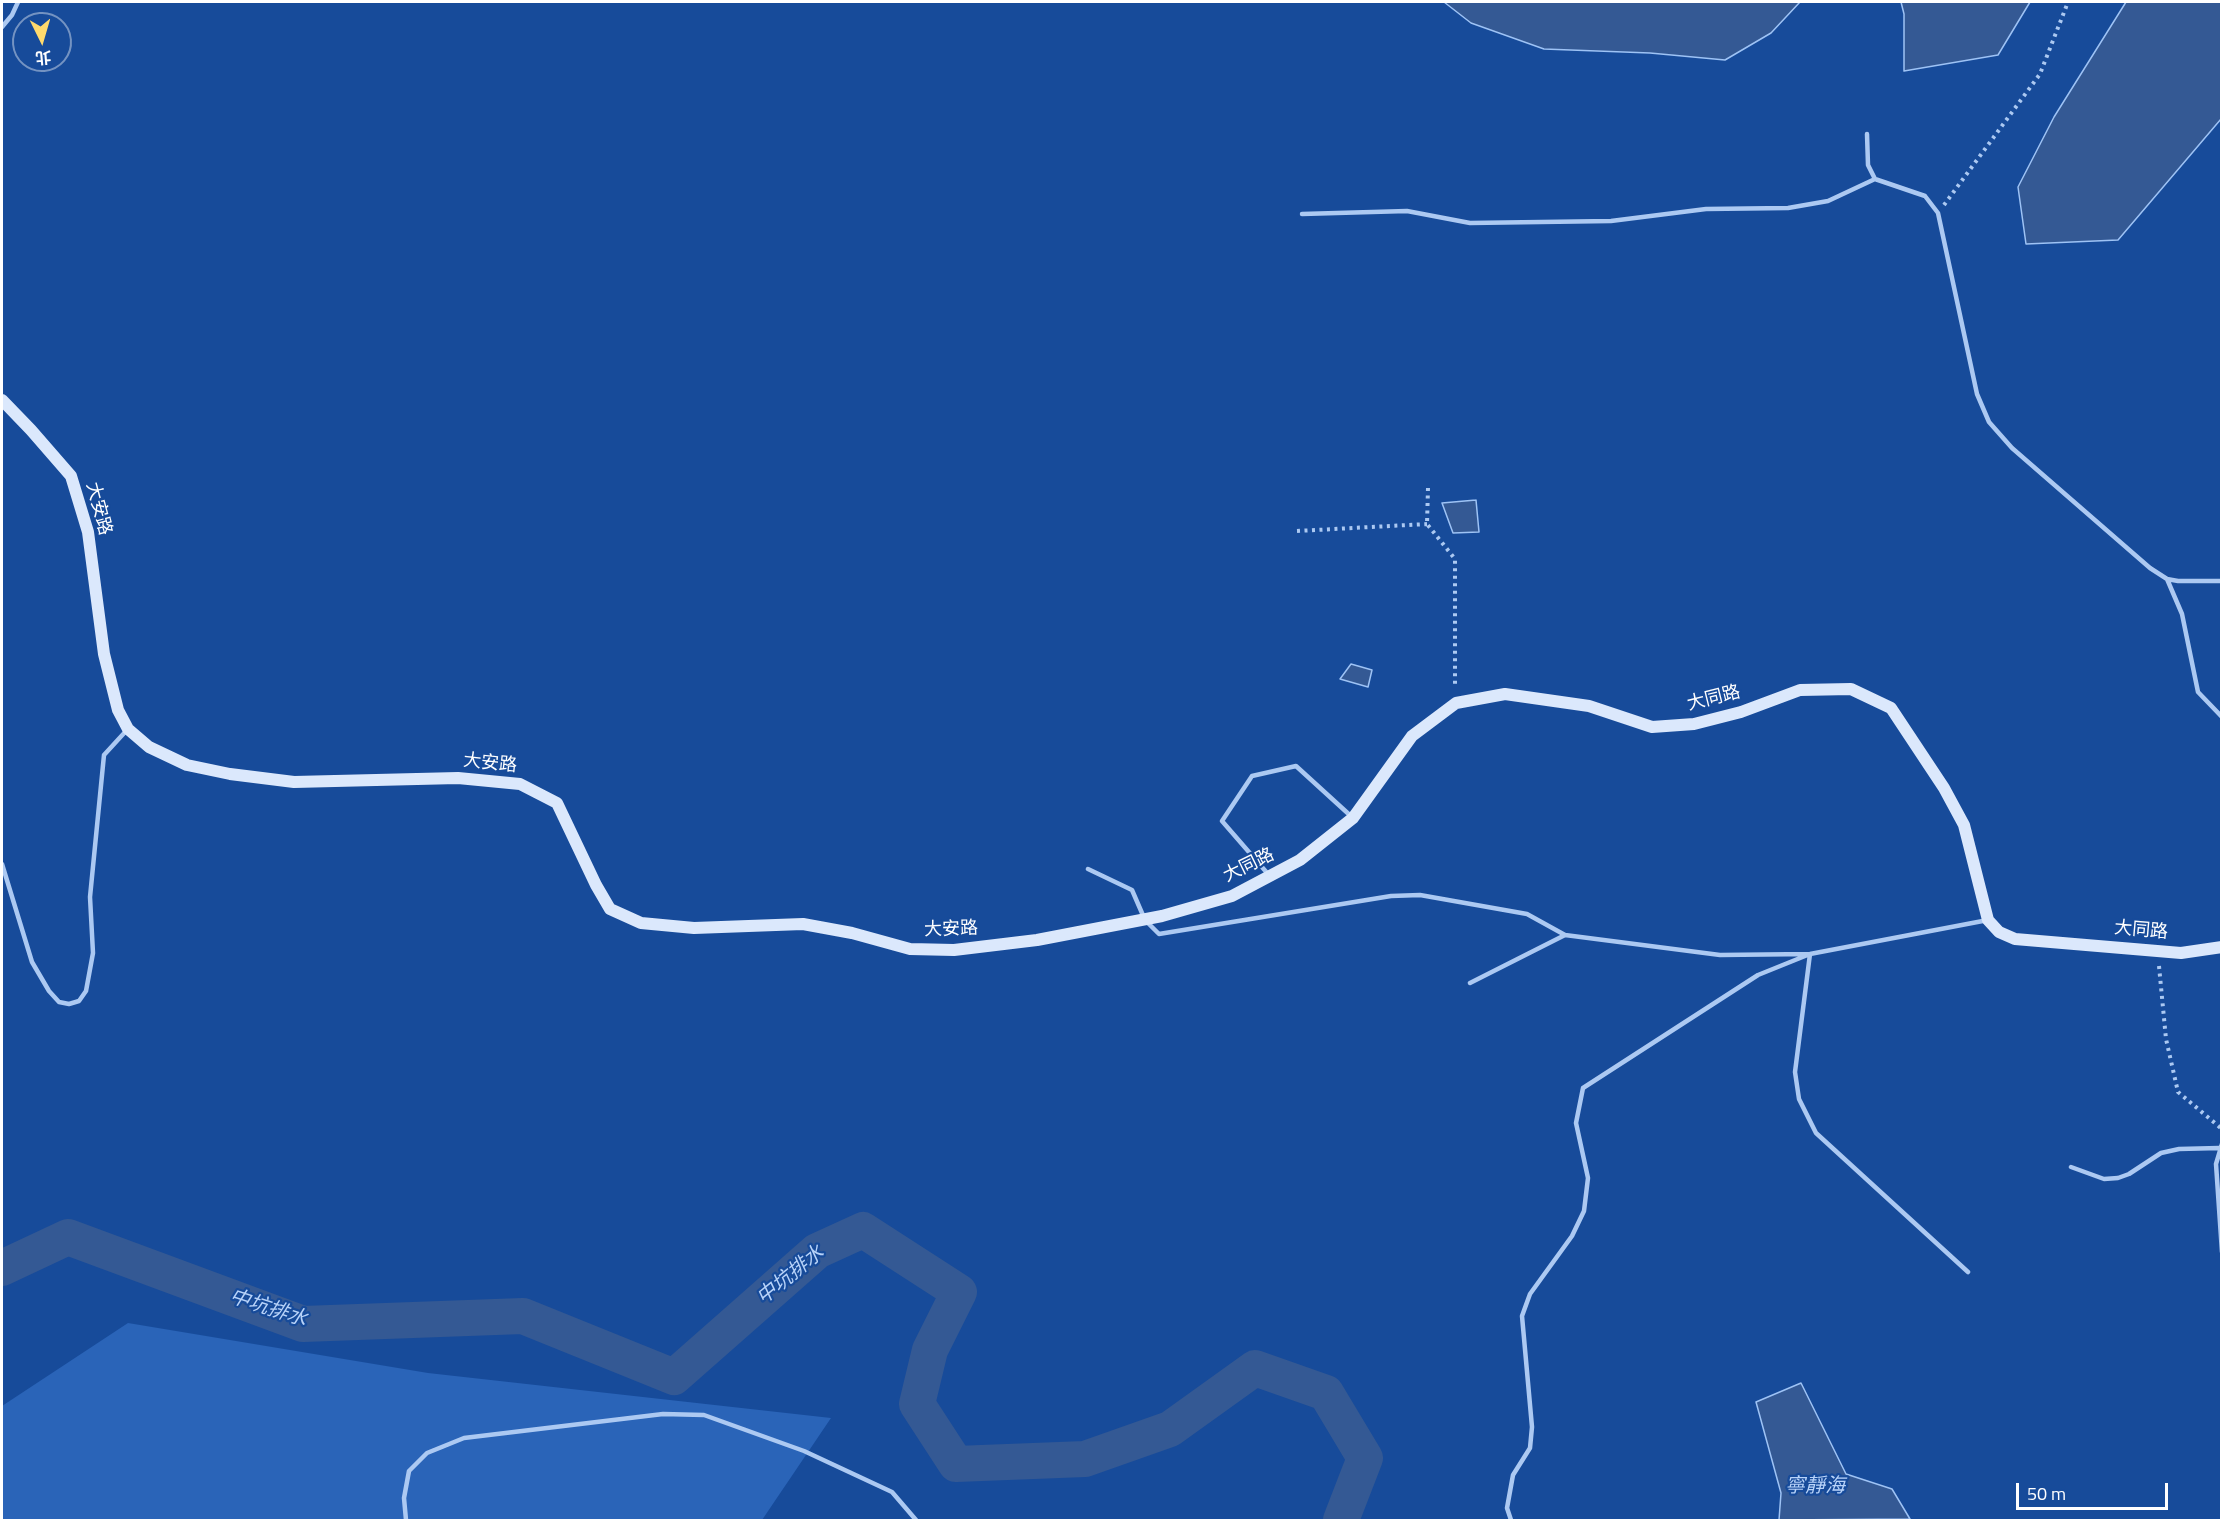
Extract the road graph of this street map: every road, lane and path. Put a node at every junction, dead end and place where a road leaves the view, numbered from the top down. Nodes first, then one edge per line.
1 (18, 2) edge
2 (2068, 2) edge
3 (2, 27) edge
4 (1867, 134) dead end
5 (1875, 179) junction
6 (1938, 213) junction
7 (1302, 214) dead end
8 (2, 400) edge
9 (1428, 488) dead end
10 (1427, 524) junction
11 (1297, 531) dead end
12 (2167, 579) junction
13 (2222, 581) edge
14 (1456, 703) junction
15 (2222, 717) edge
16 (128, 729) junction
17 (1353, 818) junction
18 (2, 864) edge
19 (1088, 869) dead end
20 (1270, 877) junction
21 (1145, 920) junction
22 (1988, 920) junction
23 (1565, 934) junction
24 (2222, 947) edge
25 (2157, 951) junction
26 (1810, 954) junction
27 (1470, 983) dead end
28 (2222, 1129) edge
29 (2220, 1146) edge
30 (2071, 1167) dead end
31 (2222, 1252) edge
32 (1968, 1272) dead end
33 (406, 1521) edge
34 (916, 1521) edge
35 (1511, 1521) edge

1 - 3 lane
2 - 6 path
4 - 5 lane
5 - 6 lane
5 - 7 lane
6 - 12 lane
8 - 16 street, 大安路
9 - 10 path
10 - 11 path
10 - 14 path
12 - 13 lane
12 - 15 lane
14 - 17 street, 大同路
14 - 22 street, 大同路
16 - 18 lane
16 - 21 street, 大安路
17 - 20 street, 大同路
17 - 20 lane
19 - 21 lane
20 - 21 street, 大同路
21 - 23 lane
22 - 25 street, 大同路
22 - 26 lane
23 - 26 lane
23 - 27 lane
24 - 25 street, 大同路
25 - 28 path
26 - 32 lane
26 - 35 lane
29 - 30 lane
29 - 31 lane
33 - 34 lane

